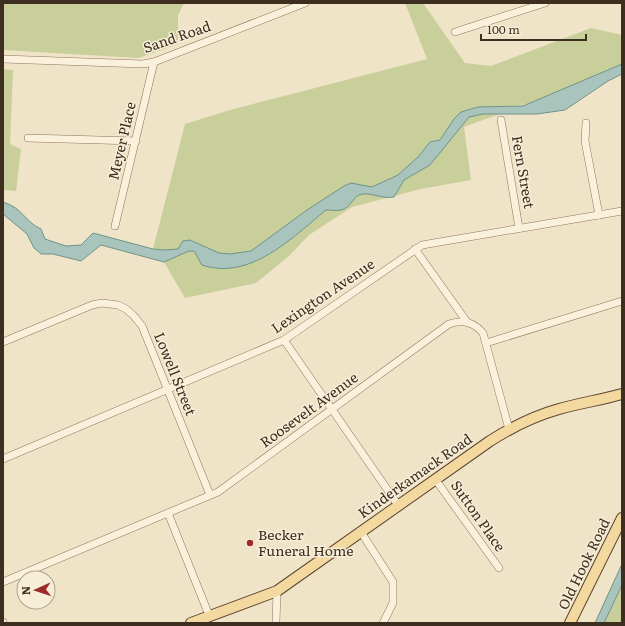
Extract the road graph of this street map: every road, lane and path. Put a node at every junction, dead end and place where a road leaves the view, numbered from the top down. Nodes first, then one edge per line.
1 (305, 3) edge
2 (545, 3) edge
3 (455, 32) dead end
4 (3, 59) edge
5 (154, 62) junction
6 (501, 120) dead end
7 (586, 123) dead end
8 (28, 138) dead end
9 (136, 141) junction
10 (622, 211) edge
11 (599, 215) junction
12 (115, 226) dead end
13 (519, 228) junction
14 (414, 249) junction
15 (622, 301) edge
16 (467, 322) junction
17 (284, 340) junction
18 (3, 342) edge
19 (486, 342) junction
20 (167, 389) junction
21 (622, 394) edge
22 (332, 409) junction
23 (509, 429) junction
24 (3, 459) edge
25 (436, 479) junction
26 (210, 495) junction
27 (398, 505) junction
28 (168, 513) junction
29 (622, 518) edge
30 (361, 532) junction
31 (499, 568) dead end
32 (3, 582) edge
33 (277, 591) junction
34 (209, 615) junction
35 (191, 623) edge
36 (276, 623) edge
37 (383, 623) edge
38 (570, 623) edge

1 - 5 street, Sand Road
2 - 3 street
4 - 5 street, Sand Road
5 - 9 street, Meyer Place
6 - 13 street, Fern Street
7 - 11 street
8 - 9 street
9 - 12 street, Meyer Place
10 - 11 street, Lexington Avenue
11 - 13 street, Lexington Avenue
13 - 14 street, Lexington Avenue
14 - 16 street
14 - 17 street, Lexington Avenue
15 - 19 street
16 - 19 street
16 - 22 street, Roosevelt Avenue
17 - 20 street, Lexington Avenue
17 - 22 street
18 - 20 street, Lowell Street
19 - 23 street
20 - 24 street, Lexington Avenue
20 - 26 street, Lowell Street
21 - 23 main road, Kinderkamack Road
22 - 26 street, Roosevelt Avenue
22 - 27 street
23 - 25 main road, Kinderkamack Road
25 - 27 main road, Kinderkamack Road
25 - 31 street, Sutton Place
26 - 28 street, Roosevelt Avenue
27 - 30 main road, Kinderkamack Road
28 - 32 street, Roosevelt Avenue
28 - 34 street
29 - 38 main road, Old Hook Road
30 - 33 main road, Kinderkamack Road
30 - 37 street
33 - 34 main road, Kinderkamack Road
33 - 36 street
34 - 35 main road, Kinderkamack Road

